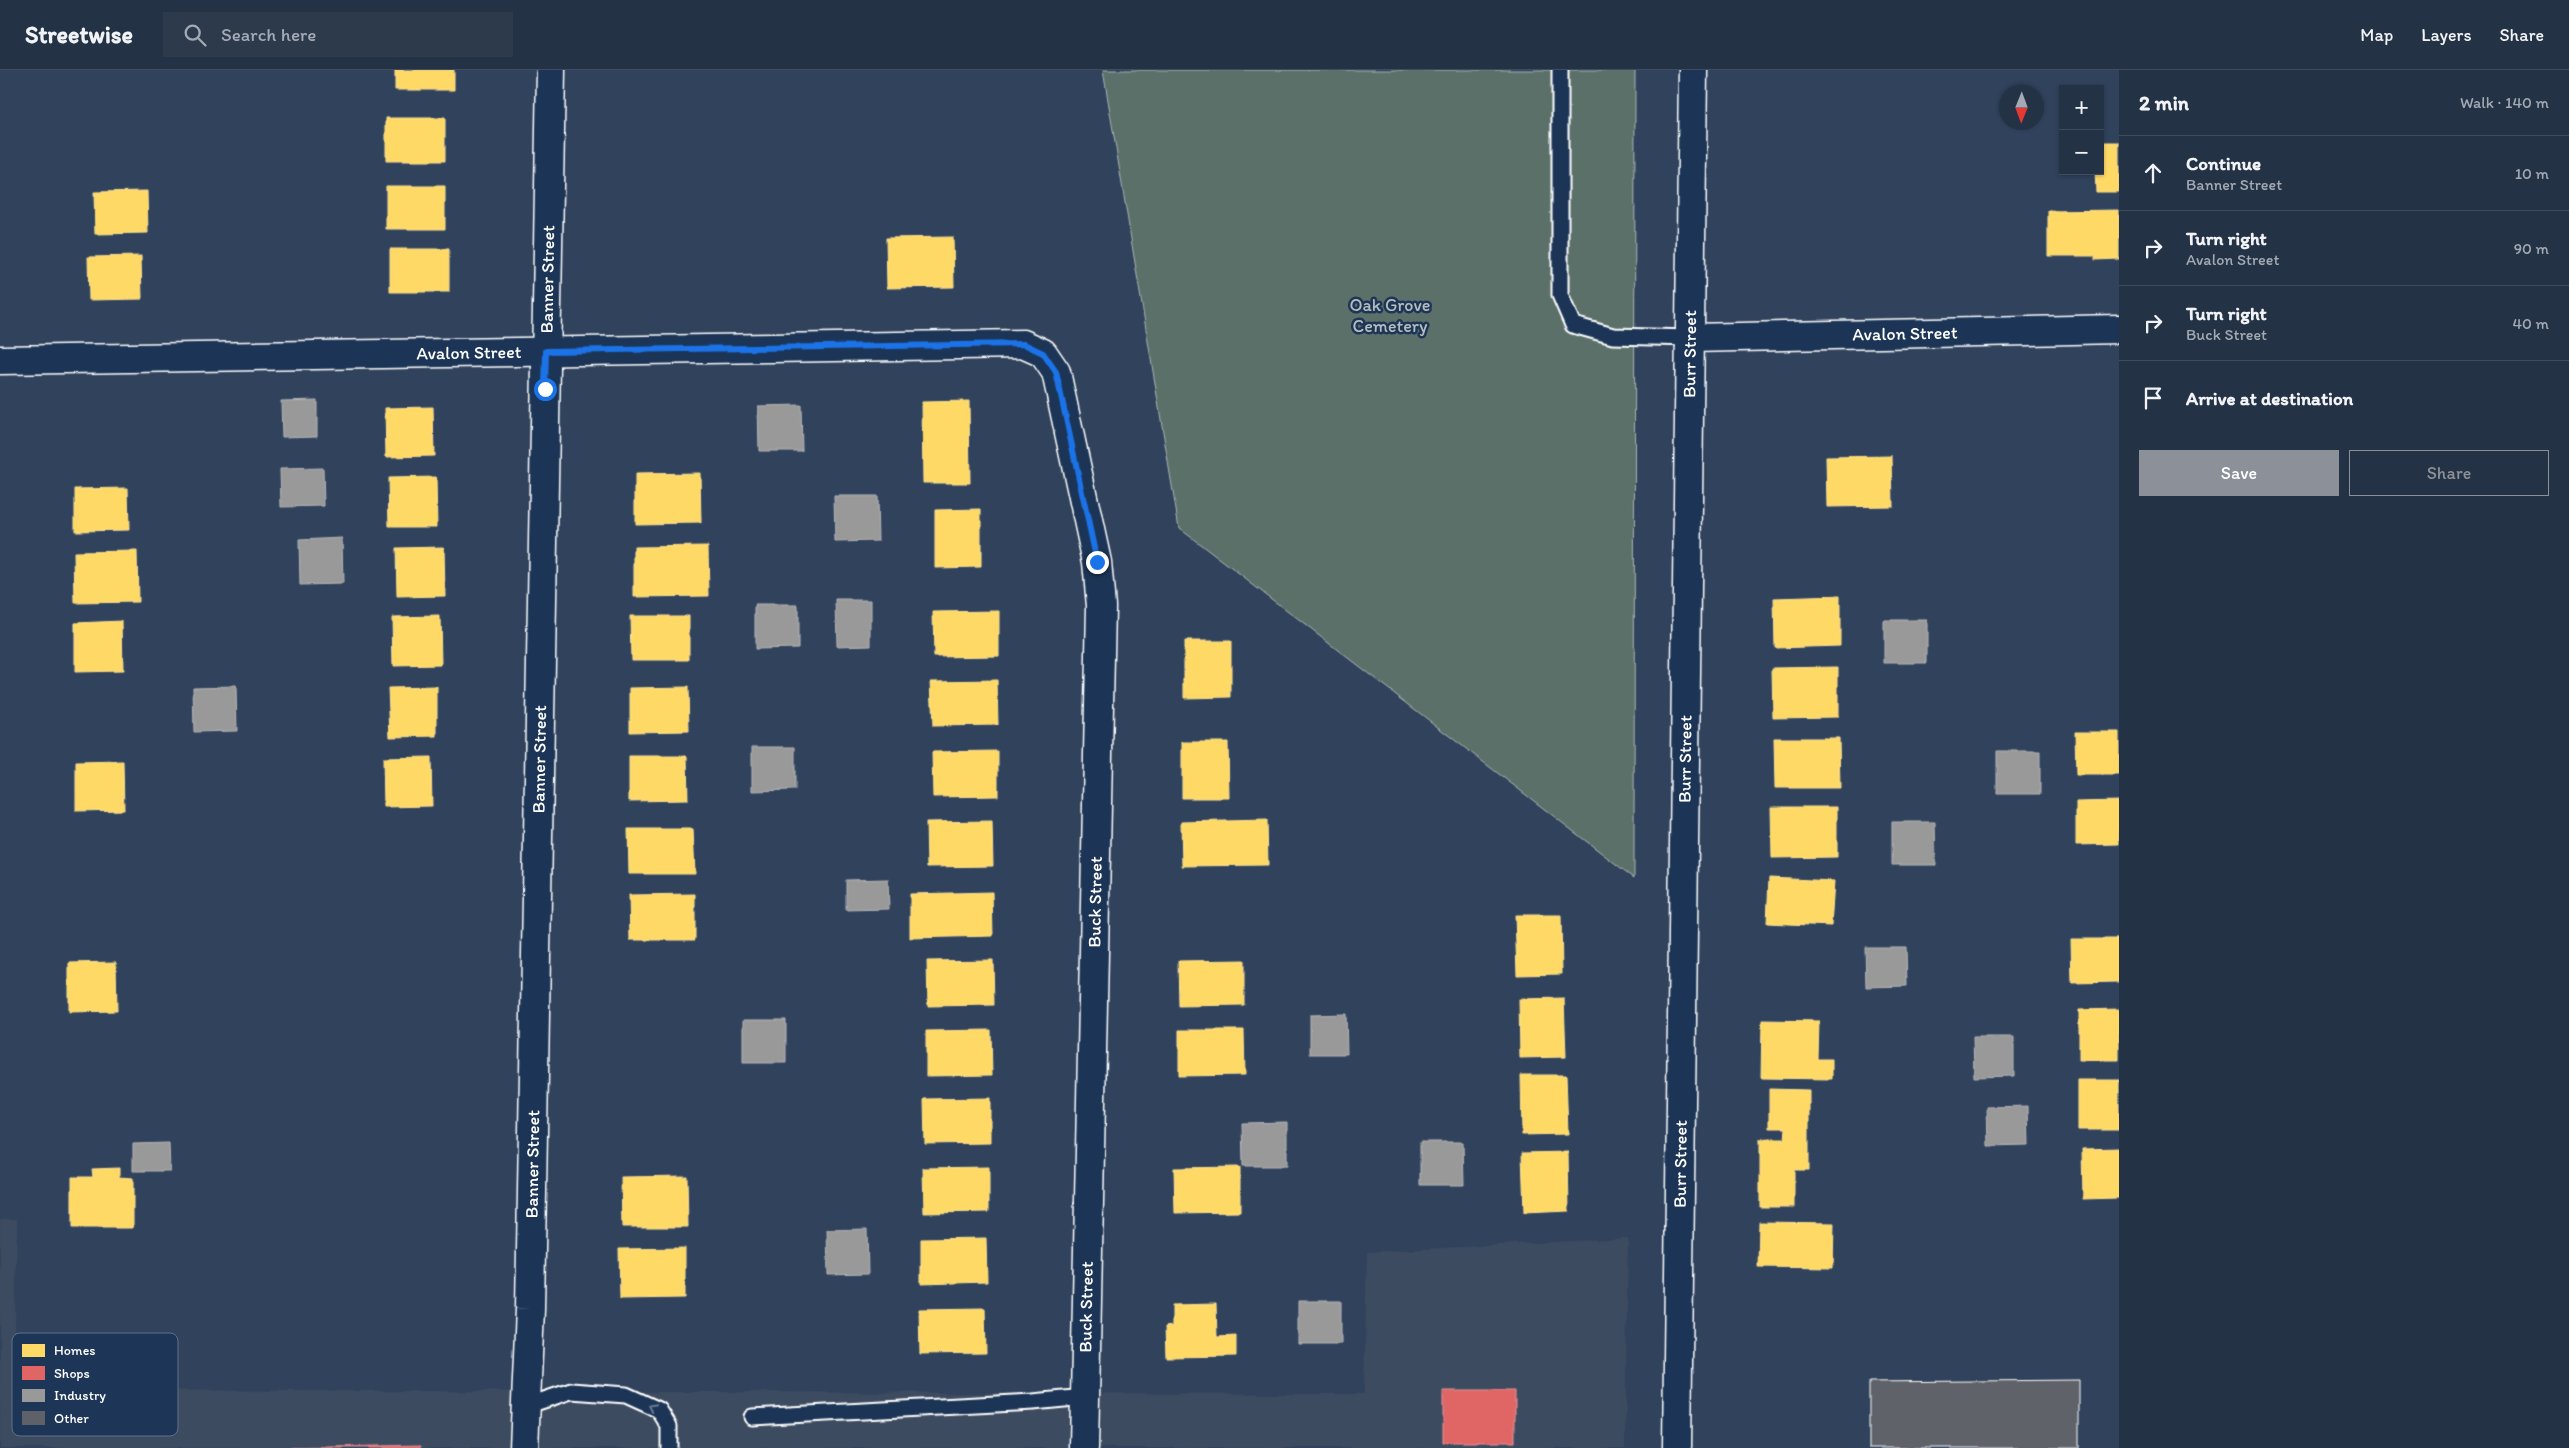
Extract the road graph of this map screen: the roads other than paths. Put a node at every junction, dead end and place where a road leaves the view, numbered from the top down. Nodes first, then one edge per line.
1 (551, 70) edge
2 (1560, 70) edge
3 (1693, 70) edge
4 (2119, 329) edge
5 (1691, 338) junction
6 (546, 351) junction
7 (0, 360) edge
8 (1050, 362) joint
9 (1085, 1397) junction
10 (526, 1406) junction
11 (752, 1417) dead end
12 (524, 1448) edge
13 (669, 1448) edge
14 (1084, 1448) edge
15 (1677, 1448) edge

1 - 6 street, Banner Street
2 - 5 lane
3 - 5 street, Burr Street
4 - 5 street, Avalon Street
5 - 15 street, Burr Street
6 - 7 street, Avalon Street
6 - 8 street, Avalon Street
6 - 10 street, Banner Street
8 - 9 street, Buck Street
9 - 11 lane
9 - 14 street, Buck Street
10 - 12 street, Banner Street
13 -> 10 lane

